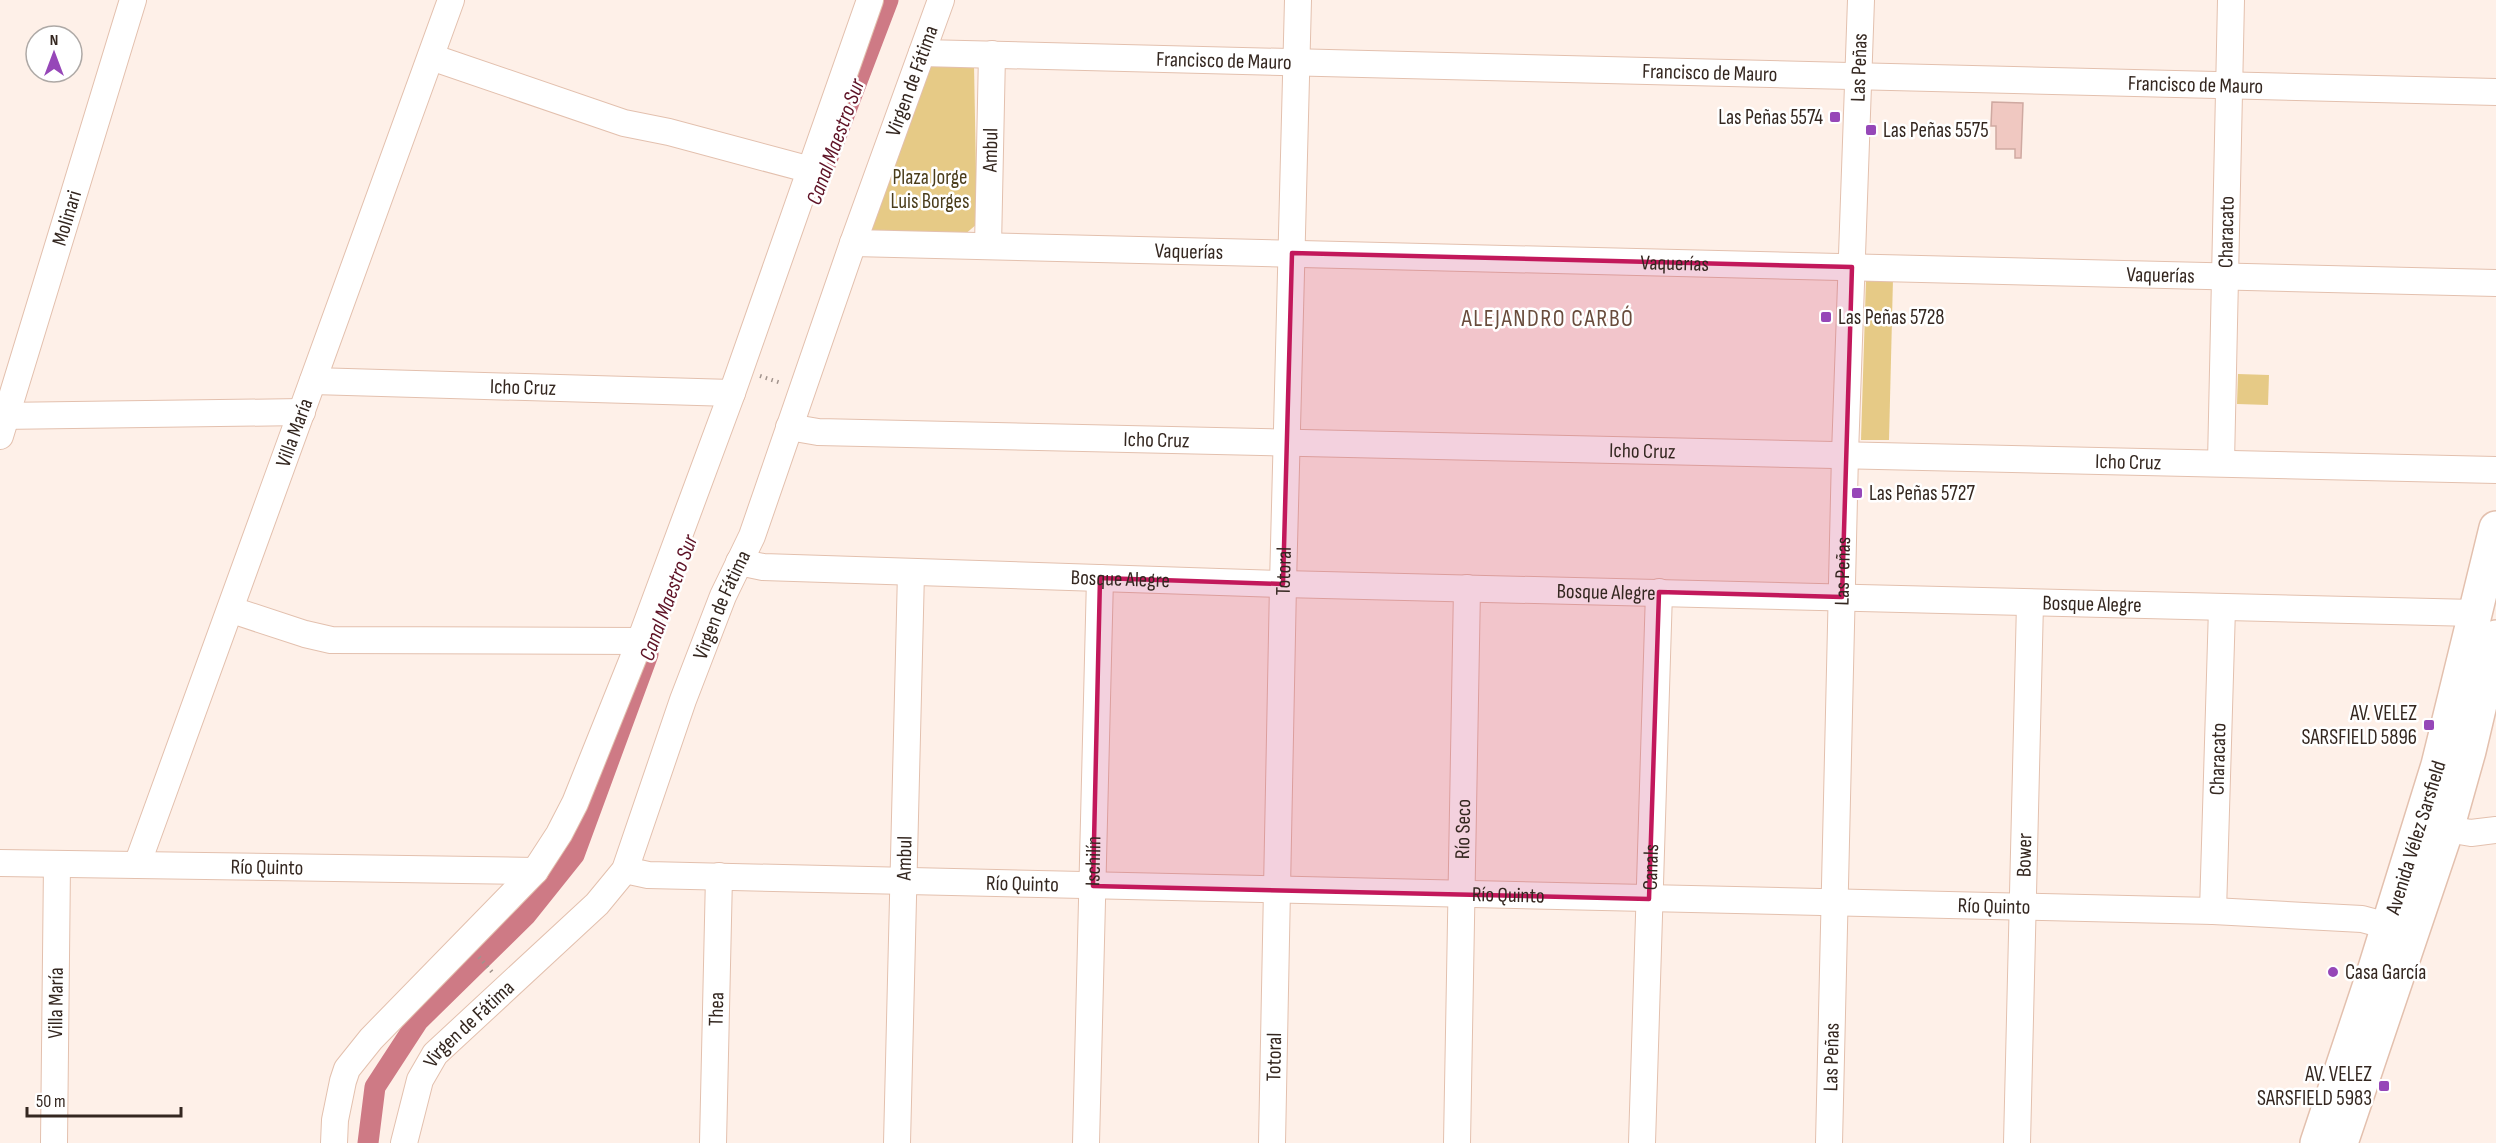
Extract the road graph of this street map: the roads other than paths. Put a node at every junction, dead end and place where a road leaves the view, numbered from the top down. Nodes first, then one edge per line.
1 (133, 0) edge
2 (451, 0) edge
3 (870, 0) edge
4 (941, 0) edge
5 (1298, 0) edge
6 (1861, 0) edge
7 (2231, 0) edge
8 (922, 53) junction
9 (992, 54) junction
10 (430, 57) junction
11 (1298, 62) junction
12 (1858, 75) junction
13 (2229, 84) junction
14 (2496, 92) edge
15 (811, 170) junction
16 (853, 243) junction
17 (988, 246) junction
18 (1292, 253) junction
19 (1852, 267) junction
20 (2224, 276) junction
21 (2496, 283) edge
22 (313, 381) junction
23 (736, 382) junction
24 (302, 412) junction
25 (2, 423) edge
26 (789, 427) junction
27 (1287, 442) junction
28 (1845, 454) junction
29 (2221, 463) junction
30 (2496, 470) edge
31 (2496, 528) edge
32 (739, 562) junction
33 (911, 572) junction
34 (1100, 578) junction
35 (1283, 584) junction
36 (1467, 588) junction
37 (1659, 592) junction
38 (1842, 597) junction
39 (2030, 603) junction
40 (2222, 608) junction
41 (232, 610) junction
42 (2475, 613) junction
43 (2496, 638) edge
44 (640, 641) junction
45 (2447, 829) junction
46 (2496, 830) edge
47 (0, 863) edge
48 (57, 864) junction
49 (137, 865) junction
50 (625, 870) junction
51 (535, 872) junction
52 (719, 876) junction
53 (902, 881) junction
54 (1092, 886) junction
55 (1276, 890) junction
56 (1461, 894) junction
57 (1649, 899) junction
58 (1835, 903) junction
59 (2022, 908) junction
60 (2213, 911) junction
61 (2388, 926) junction
62 (54, 1143) edge
63 (334, 1143) edge
64 (404, 1143) edge
65 (713, 1143) edge
66 (897, 1143) edge
67 (1086, 1143) edge
68 (1272, 1143) edge
69 (1456, 1143) edge
70 (1642, 1143) edge
71 (1829, 1143) edge
72 (2017, 1143) edge
73 (2317, 1143) edge
74 (2341, 1143) edge

1 - 25 street, Molinari
2 - 10 street, Villa María
3 - 15 street
4 - 8 street, Virgen de Fátima
5 - 11 street, Totoral
6 - 12 street, Las Peñas
7 - 13 street, Characato
8 - 9 street, Francisco de Mauro
8 - 16 street, Virgen de Fátima
9 - 11 street, Francisco de Mauro
9 - 17 street, Ambul
10 - 15 street
10 - 22 street, Villa María
11 - 12 street, Francisco de Mauro
11 - 18 street, Totoral
12 - 13 street, Francisco de Mauro
12 - 19 street, Las Peñas
13 - 14 street, Francisco de Mauro
13 - 20 street, Characato
15 - 23 street
16 - 17 street, Vaquerías
16 - 26 street, Virgen de Fátima
17 - 18 street, Vaquerías
18 - 19 street, Vaquerías
18 - 27 street, Totoral
19 - 20 street, Vaquerías
19 - 28 street, Las Peñas
20 - 21 street, Vaquerías
20 - 29 street, Characato
22 - 23 street, Icho Cruz
22 - 24 street, Villa María
23 - 44 street
24 - 25 street
24 - 41 street, Villa María
26 - 27 street, Icho Cruz
26 - 32 street, Virgen de Fátima
27 - 28 street, Icho Cruz
27 - 35 street, Totoral
28 - 29 street, Icho Cruz
28 - 38 street, Las Peñas
29 - 30 street, Icho Cruz
31 - 42 highway, Avenida Vélez Sarsfield
32 - 33 street, Bosque Alegre
32 - 50 street, Virgen de Fátima
33 - 34 street, Bosque Alegre
33 - 53 street, Ambul
34 - 35 street, Bosque Alegre
34 - 54 street, Ischilín
35 - 36 street, Bosque Alegre
35 - 55 street, Totoral
36 - 37 street, Bosque Alegre
36 - 56 street, Río Seco
37 - 38 street, Bosque Alegre
37 - 57 street, Canals
38 - 39 street, Bosque Alegre
38 - 58 street, Las Peñas
39 - 40 street, Bosque Alegre
39 - 59 street, Bower
40 - 42 street, Bosque Alegre
40 - 60 street, Characato
41 - 44 street
41 - 49 street, Villa María
42 - 61 highway, Avenida Vélez Sarsfield
43 - 45 highway, Avenida Vélez Sarsfield
44 - 51 street
45 - 46 street
45 - 74 highway, Avenida Vélez Sarsfield
47 - 48 street, Río Quinto
48 - 49 street, Río Quinto
48 - 62 street, Villa María
49 - 51 street, Río Quinto
50 - 52 street, Río Quinto
50 - 64 street, Virgen de Fátima
51 - 63 street
52 - 53 street, Río Quinto
52 - 65 street, Thea
53 - 54 street, Río Quinto
53 - 66 street, Ambul
54 - 55 street, Río Quinto
54 - 67 street, Ischilín
55 - 56 street, Río Quinto
55 - 68 street, Totoral
56 - 57 street, Río Quinto
56 - 69 street, Río Seco
57 - 58 street, Río Quinto
57 - 70 street, Canals
58 - 59 street, Río Quinto
58 - 71 street, Las Peñas
59 - 60 street, Río Quinto
59 - 72 street, Bower
60 - 61 street, Río Quinto
61 - 73 highway, Avenida Vélez Sarsfield

